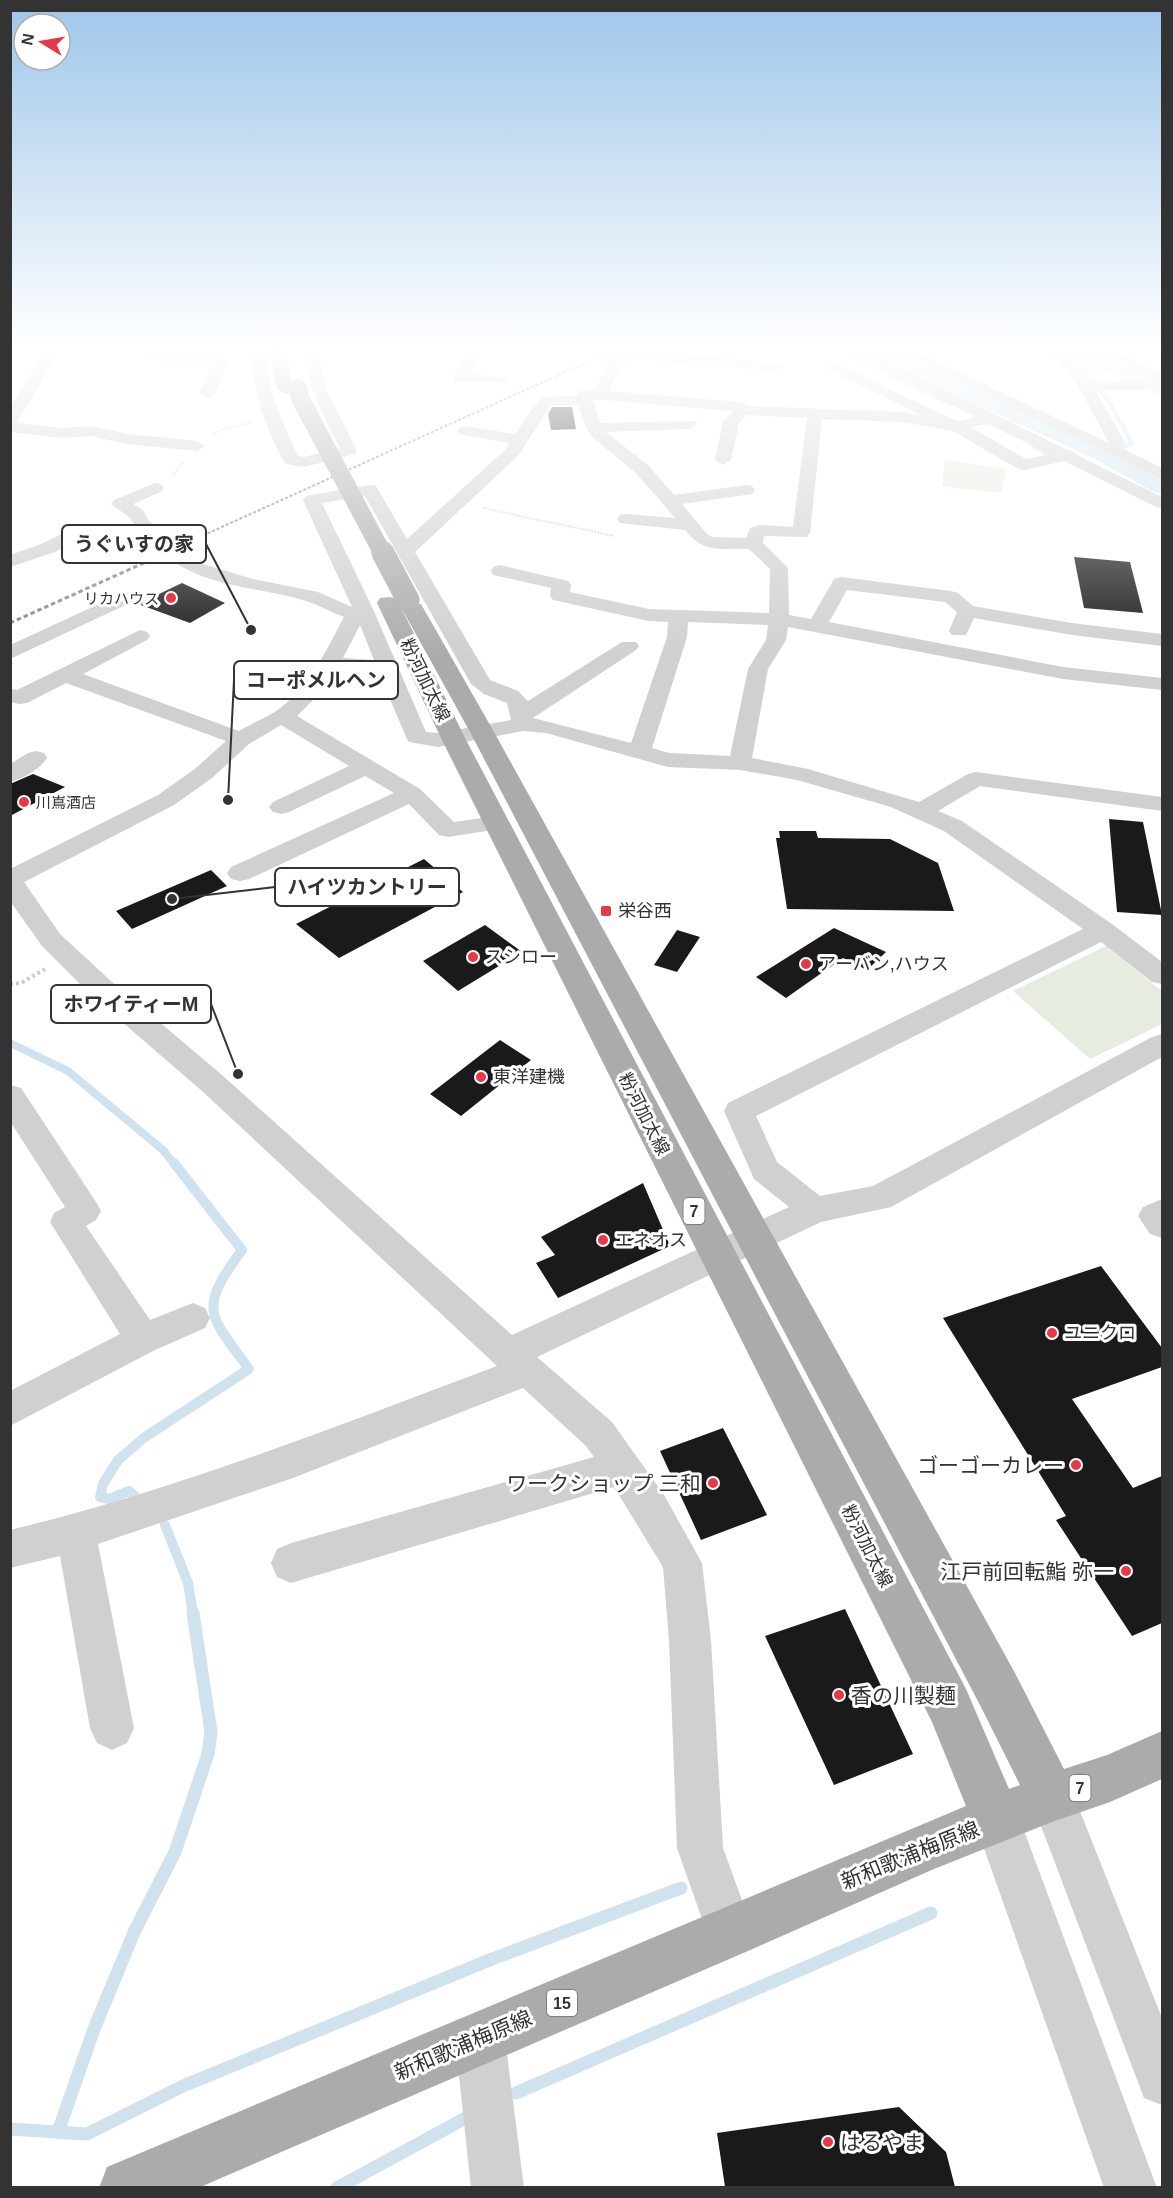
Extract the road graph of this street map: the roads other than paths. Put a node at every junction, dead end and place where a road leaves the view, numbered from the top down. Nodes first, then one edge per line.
1 (288, 452) edge
2 (310, 452) edge
3 (347, 452) edge
4 (513, 452) edge
5 (621, 452) edge
6 (725, 452) edge
7 (811, 452) edge
8 (1001, 452) edge
9 (1062, 452) edge
10 (1120, 452) edge
11 (1069, 455) junction
12 (723, 460) dead end
13 (1162, 474) edge
14 (154, 488) road end
15 (746, 490) dead end
16 (669, 501) junction
17 (1162, 503) edge
18 (626, 519) dead end
19 (689, 525) junction
20 (157, 538) junction
21 (754, 544) junction
22 (405, 551) junction
23 (10, 562) edge
24 (500, 571) dead end
25 (125, 598) dead end
26 (378, 607) junction
27 (967, 611) junction
28 (679, 616) junction
29 (779, 619) junction
30 (817, 626) junction
31 (140, 636) dead end
32 (1162, 640) edge
33 (629, 646) dead end
34 (951, 651) junction
35 (10, 653) edge
36 (331, 664) junction
37 (387, 667) junction
38 (65, 675) junction
39 (1162, 684) edge
40 (10, 694) edge
41 (283, 717) junction
42 (523, 719) junction
43 (467, 735) junction
44 (241, 739) junction
45 (639, 753) junction
46 (36, 758) dead end
47 (740, 763) junction
48 (366, 767) junction
49 (11, 774) edge
50 (412, 794) junction
51 (1162, 804) edge
52 (281, 807) dead end
53 (920, 811) junction
54 (496, 824) junction
55 (240, 873) dead end
56 (10, 880) edge
57 (1103, 930) junction
58 (1162, 975) edge
59 (1162, 1044) edge
60 (10, 1096) edge
61 (815, 1210) junction
62 (1162, 1212) edge
63 (1162, 1225) edge
64 (754, 1237) junction
65 (716, 1255) junction
66 (193, 1317) dead end
67 (143, 1340) junction
68 (517, 1362) junction
69 (10, 1410) edge
70 (622, 1467) junction
71 (76, 1533) junction
72 (10, 1549) edge
73 (291, 1563) dead end
74 (112, 1728) dead end
75 (1162, 1755) edge
76 (1052, 1797) junction
77 (997, 1820) junction
78 (729, 1933) junction
79 (480, 2038) junction
80 (1162, 2079) edge
81 (128, 2187) edge
82 (498, 2187) edge
83 (1131, 2187) edge

1 - 3 street
2 - 26 main road, 粉河加太線 / 7
4 - 22 street
5 - 16 street
6 - 12 street
7 - 21 street
8 - 11 street
9 - 11 street
10 - 13 street
11 - 17 street
14 - 20 street
15 - 16 street
16 - 19 street
18 - 19 street
19 - 21 street
20 - 23 street
20 - 26 street
21 - 29 street
22 - 26 street
22 - 42 street
24 - 28 street
25 - 35 street
26 - 36 street
26 - 37 street
26 - 43 main road, 粉河加太線 / 7
27 - 30 street
27 - 32 street
27 - 34 street
28 - 29 street
28 - 45 street
29 - 30 street
29 - 47 street
30 - 34 street
31 - 38 street
33 - 42 street
34 - 39 street
36 - 37 street
36 - 41 street
37 - 43 street
38 - 40 street
38 - 44 street
41 - 44 street
41 - 48 street
42 - 43 street
42 - 45 street
43 - 54 main road, 粉河加太線 / 7
43 - 64 main road, 粉河加太線 / 7
44 - 56 street
45 - 47 street
46 - 49 street
47 - 53 street
48 - 50 street
48 - 52 street
50 - 54 street
50 - 55 street
51 - 53 street
53 - 57 street
54 - 65 main road, 粉河加太線 / 7
56 - 68 street
57 - 58 street
57 - 61 street
59 - 61 street
60 - 67 street
61 - 64 street
62 - 63 street
64 - 65 street
64 - 76 main road, 粉河加太線 / 7
65 - 68 street
65 - 77 main road, 粉河加太線 / 7
66 - 67 street
67 - 69 street
68 - 70 street
68 - 71 street
70 - 73 street
70 - 78 street
71 - 72 street
71 - 74 street
75 - 76 main road, 7
76 - 77 main road, 7
76 - 80 street
77 - 78 main road, 新和歌浦梅原線 / 15
77 - 83 street
78 - 79 main road, 新和歌浦梅原線 / 15
79 - 81 main road, 新和歌浦梅原線 / 15
79 - 82 street

